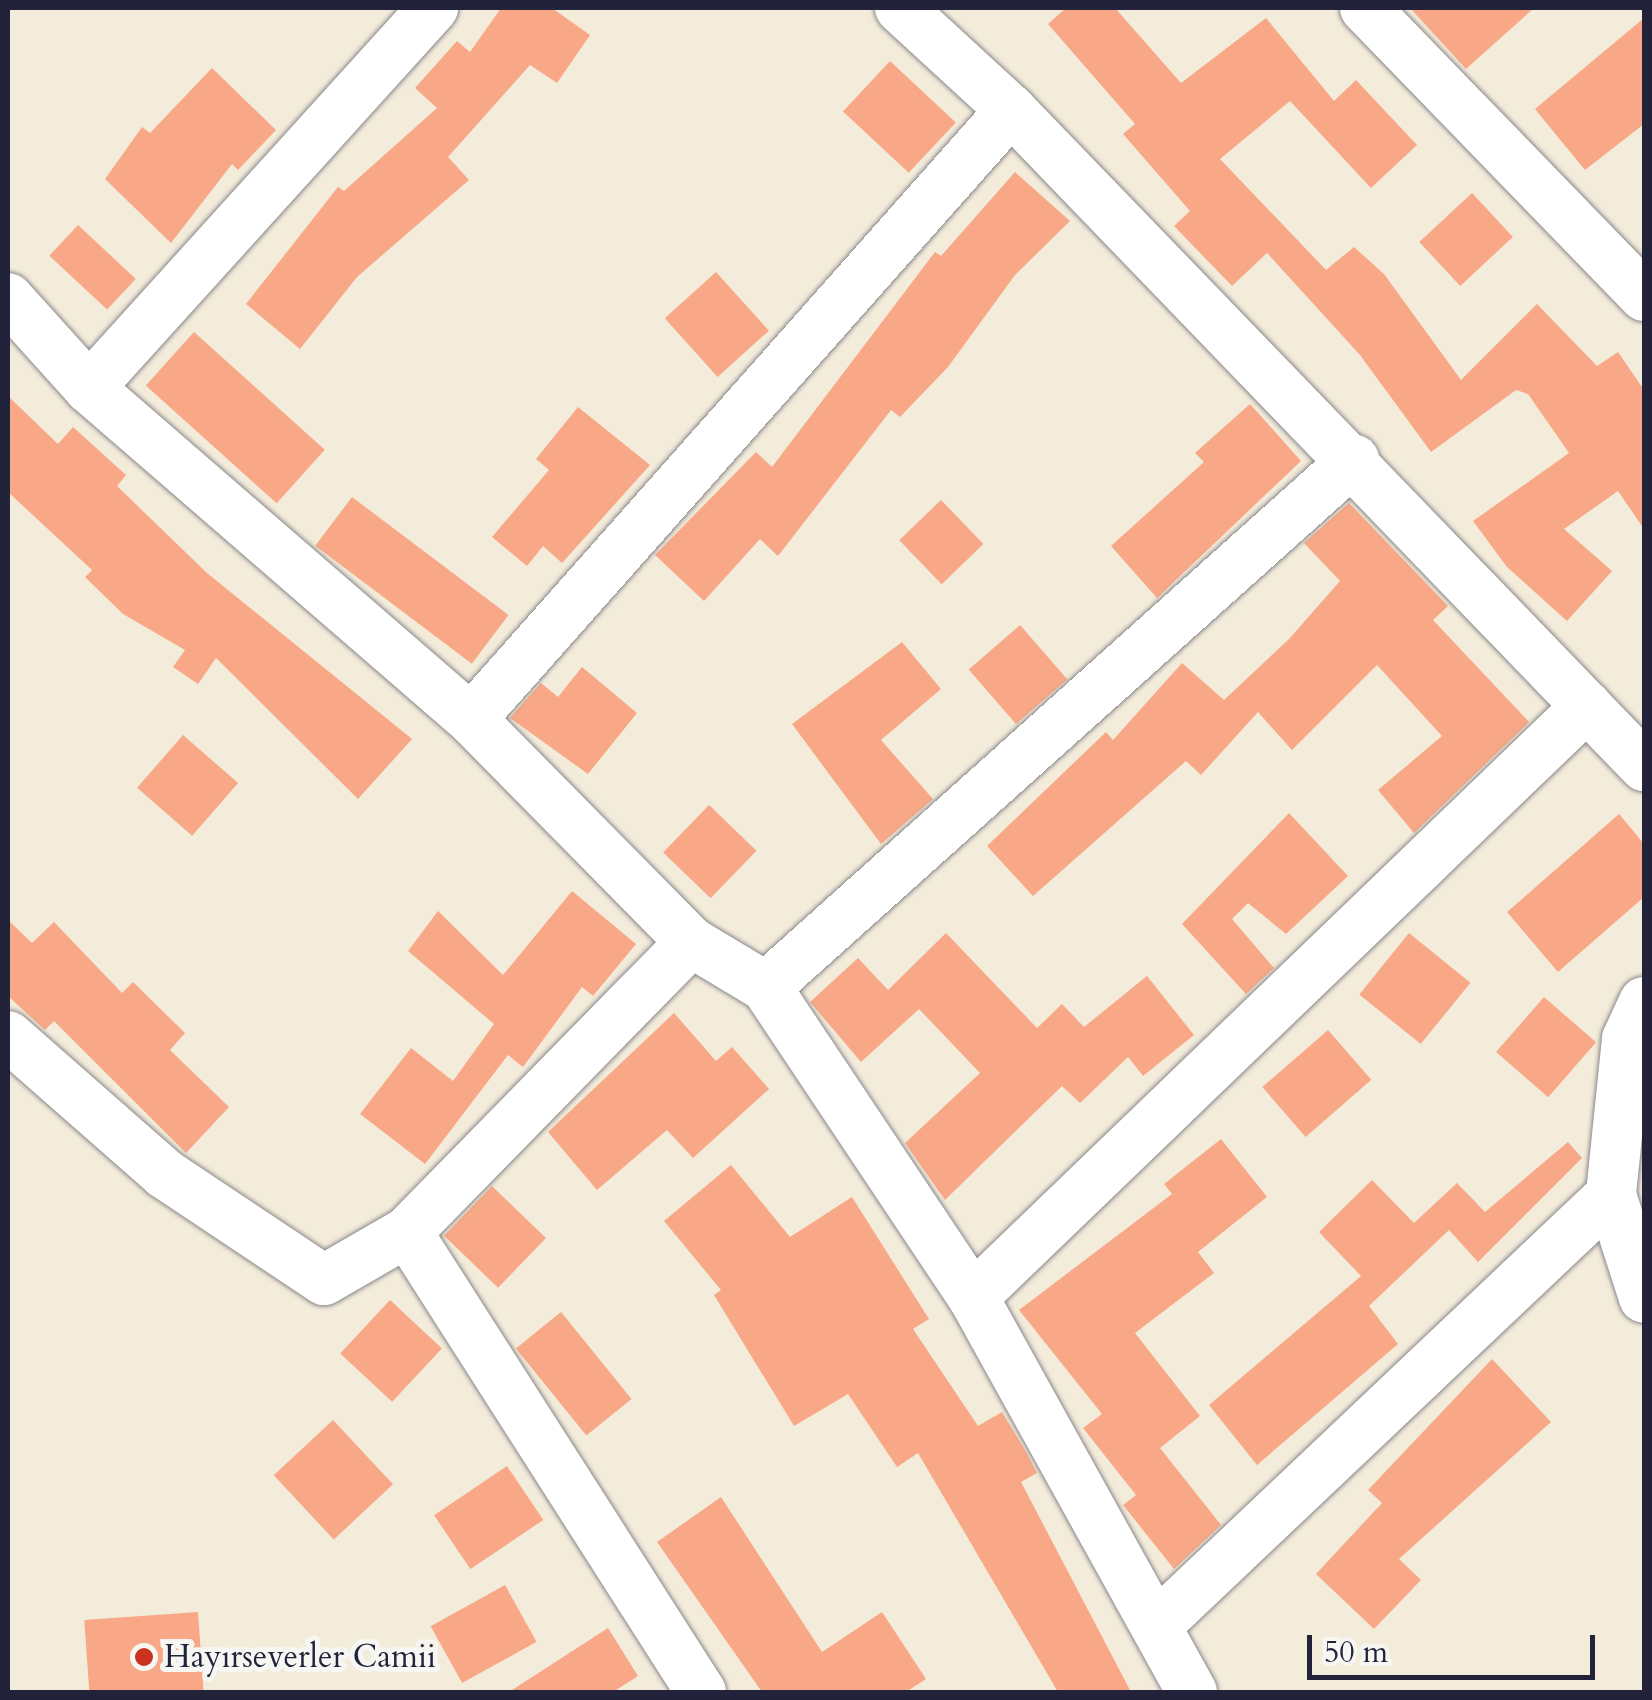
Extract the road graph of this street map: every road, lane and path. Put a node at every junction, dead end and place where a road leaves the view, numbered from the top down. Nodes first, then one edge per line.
1 (432, 8) edge
2 (900, 8) edge
3 (1365, 8) edge
4 (1011, 110) junction
5 (1644, 296) edge
6 (8, 298) edge
7 (89, 388) junction
8 (1354, 460) junction
9 (1587, 706) junction
10 (471, 720) junction
11 (1644, 766) edge
12 (691, 942) junction
13 (766, 987) junction
14 (1644, 1002) edge
15 (8, 1036) edge
16 (1611, 1196) junction
17 (407, 1232) junction
18 (973, 1297) junction
19 (1644, 1298) edge
20 (1160, 1623) junction
21 (701, 1692) edge
22 (1192, 1692) edge

1 - 7 street
2 - 4 street
3 - 5 street
4 - 8 street
4 - 10 street
6 - 7 street
7 - 10 street
8 - 9 street
8 - 13 street
9 - 11 street
9 - 18 street
10 - 12 street
12 - 13 street
12 - 17 street
13 - 18 street
14 - 16 street
15 - 17 street
16 - 19 street
16 - 20 street
17 - 21 street
18 - 20 street
20 - 22 street

